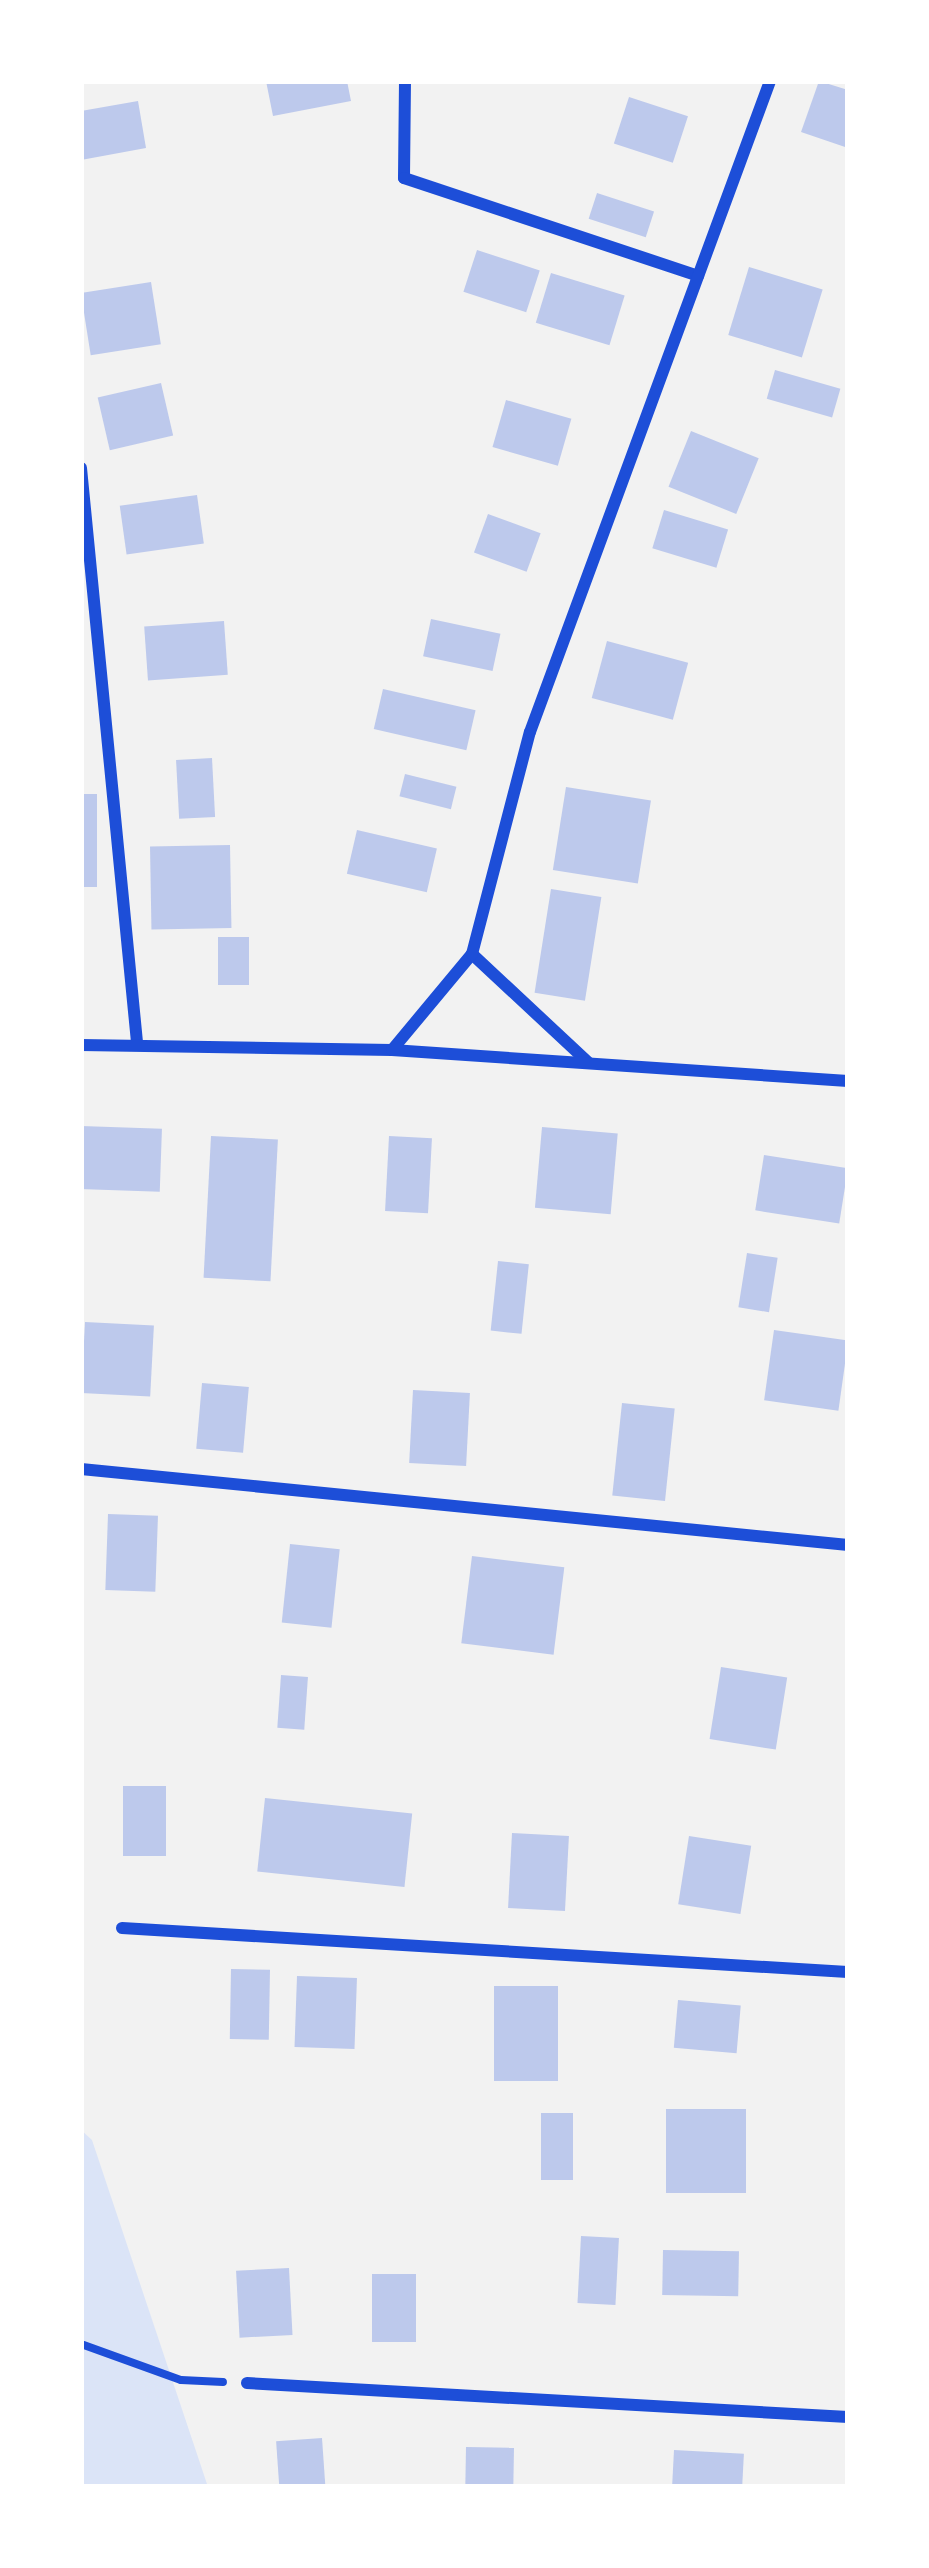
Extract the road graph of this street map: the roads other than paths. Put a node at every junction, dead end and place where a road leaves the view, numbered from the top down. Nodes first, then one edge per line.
1 (406, 81) edge
2 (770, 81) edge
3 (698, 276) junction
4 (81, 468) edge
5 (472, 954) junction
6 (137, 1042) junction
7 (81, 1045) edge
8 (392, 1050) junction
9 (589, 1063) junction
10 (848, 1081) edge
11 (81, 1469) edge
12 (848, 1546) edge
13 (122, 1928) dead end
14 (848, 1972) edge
15 (248, 2383) road end
16 (848, 2417) edge

1 - 3 street
2 - 3 street
3 - 5 street
4 - 6 street
5 - 8 street
5 - 9 street
6 - 7 street
6 - 8 street
8 - 9 street
9 - 10 street
11 - 12 street
13 - 14 street
15 - 16 street

